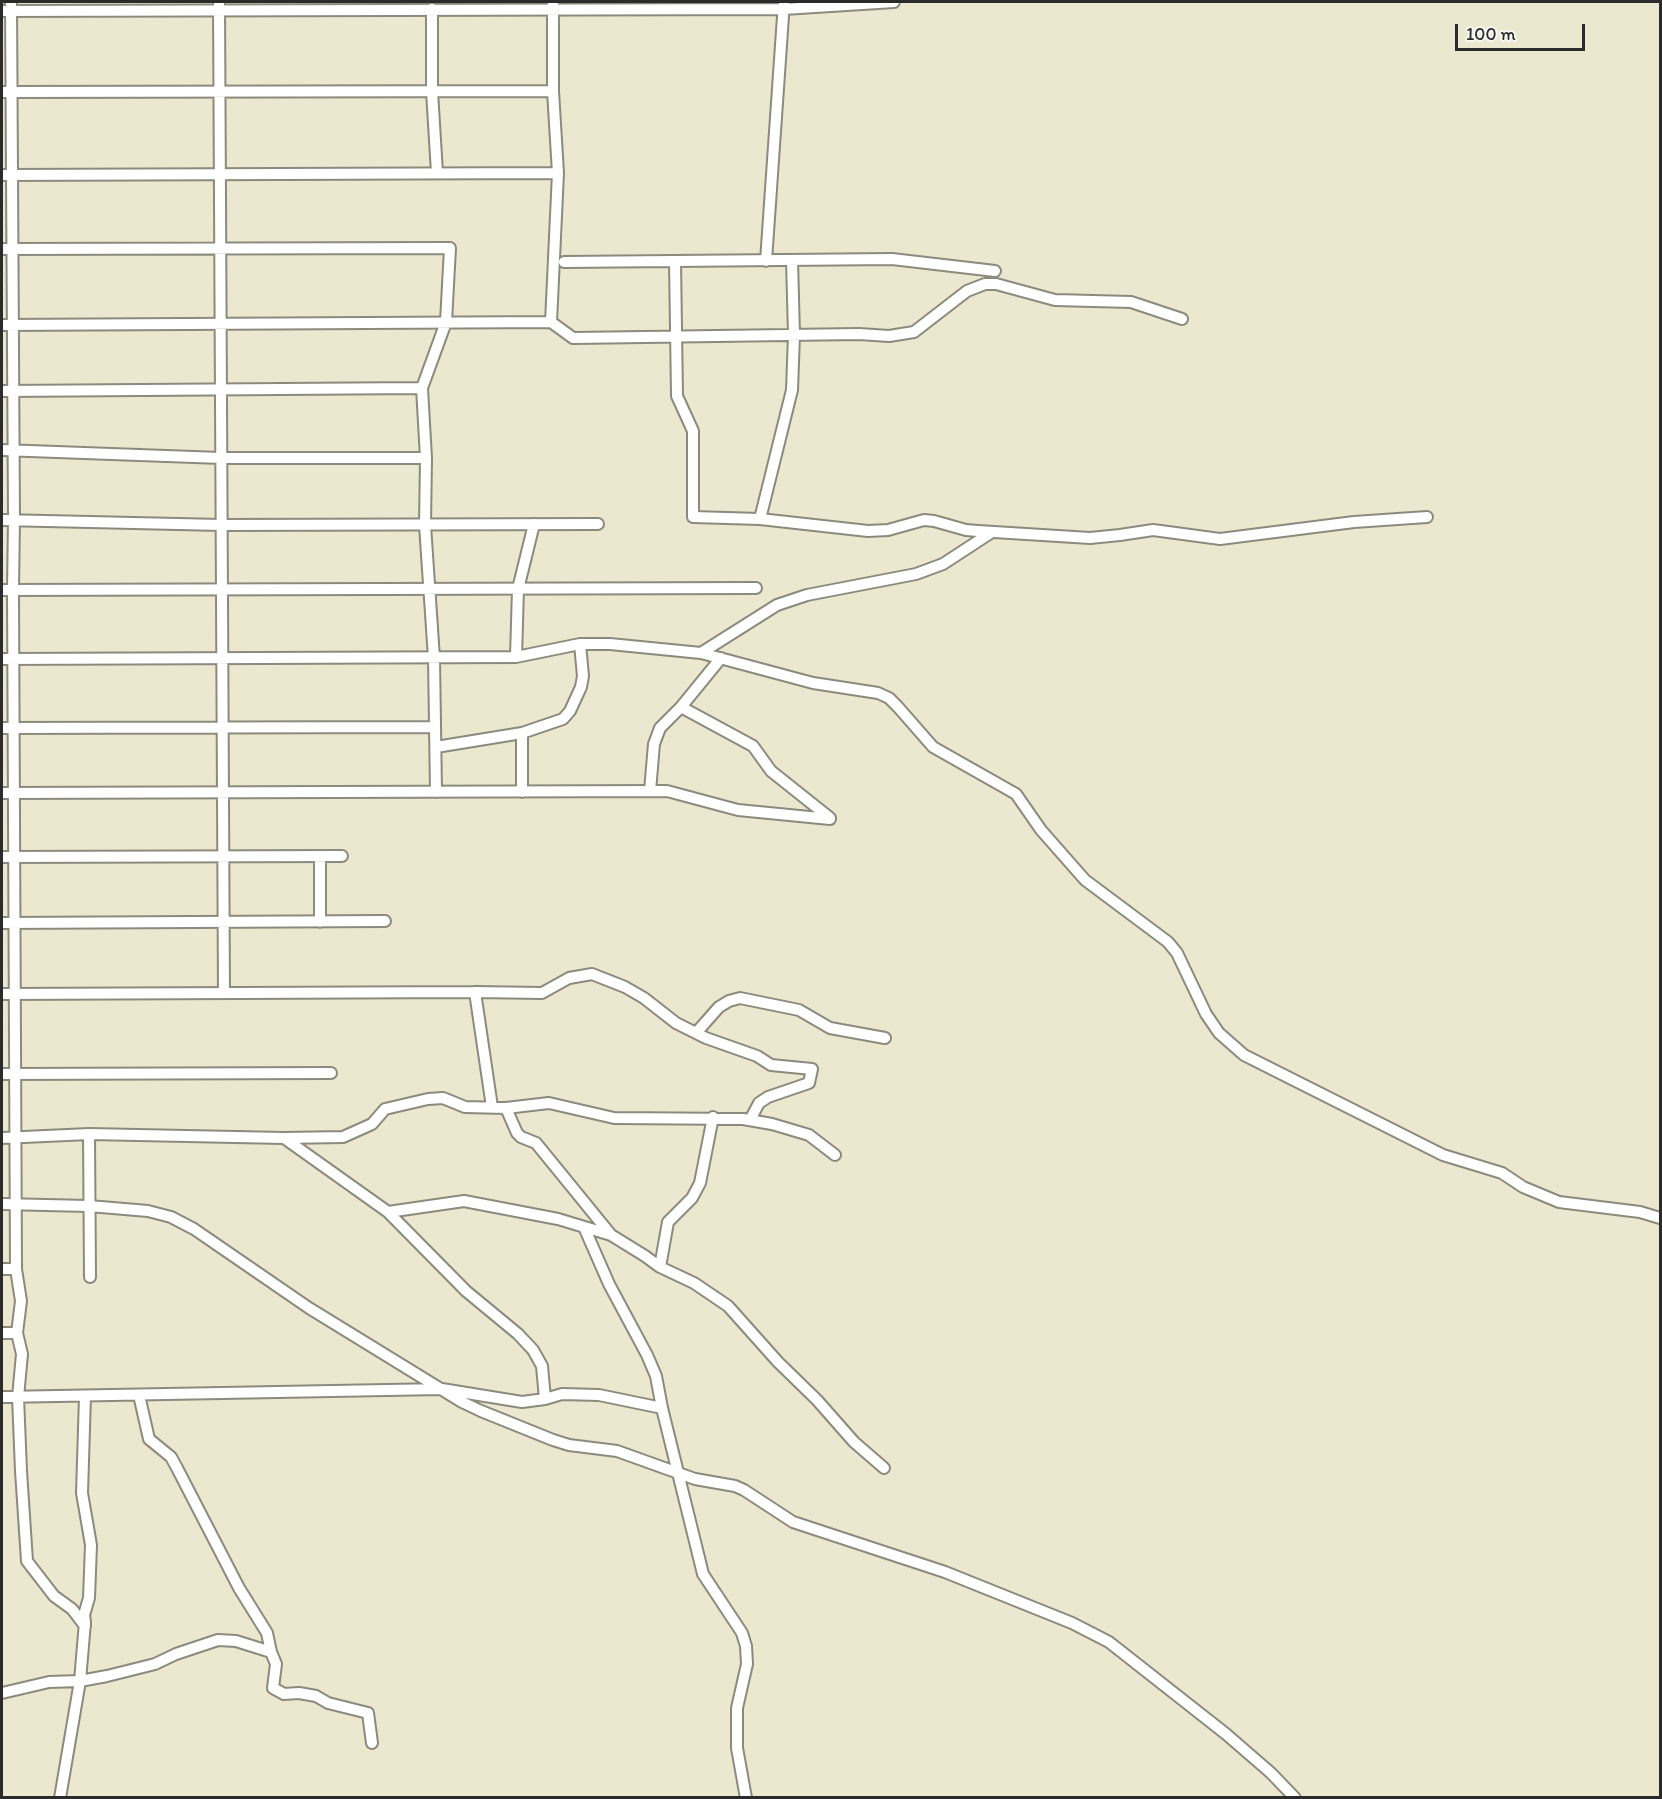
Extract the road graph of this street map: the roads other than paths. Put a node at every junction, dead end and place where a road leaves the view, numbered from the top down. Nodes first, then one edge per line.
1 (894, 2) edge
2 (840, 4) edge
3 (553, 5) edge
4 (784, 5) edge
5 (219, 6) edge
6 (8, 8) edge
7 (432, 9) junction
8 (432, 91) junction
9 (553, 91) junction
10 (6, 92) edge
11 (219, 92) junction
12 (437, 173) junction
13 (558, 173) junction
14 (220, 174) junction
15 (6, 175) edge
16 (220, 248) junction
17 (7, 249) edge
18 (792, 260) junction
19 (675, 261) junction
20 (766, 261) junction
21 (564, 262) dead end
22 (995, 272) dead end
23 (1182, 319) dead end
24 (446, 322) junction
25 (551, 322) junction
26 (220, 323) junction
27 (7, 325) edge
28 (794, 335) junction
29 (676, 337) junction
30 (422, 388) junction
31 (221, 389) junction
32 (7, 391) edge
33 (2, 450) edge
34 (14, 450) junction
35 (221, 458) junction
36 (426, 458) junction
37 (1428, 517) dead end
38 (15, 519) junction
39 (760, 519) junction
40 (2, 520) edge
41 (534, 524) junction
42 (598, 524) dead end
43 (222, 525) junction
44 (425, 525) junction
45 (992, 532) junction
46 (756, 588) dead end
47 (429, 589) junction
48 (518, 589) junction
49 (7, 590) edge
50 (222, 590) junction
51 (580, 644) junction
52 (700, 653) junction
53 (516, 657) junction
54 (222, 658) junction
55 (434, 658) junction
56 (721, 658) junction
57 (2, 659) edge
58 (14, 659) junction
59 (681, 707) junction
60 (222, 727) junction
61 (434, 727) junction
62 (2, 728) edge
63 (14, 728) junction
64 (522, 733) junction
65 (436, 747) junction
66 (650, 791) junction
67 (223, 792) junction
68 (436, 792) junction
69 (522, 792) junction
70 (2, 793) edge
71 (14, 793) junction
72 (223, 856) junction
73 (320, 856) junction
74 (342, 856) dead end
75 (2, 857) edge
76 (14, 857) junction
77 (385, 921) dead end
78 (223, 922) junction
79 (320, 922) junction
80 (2, 923) edge
81 (15, 923) junction
82 (475, 992) junction
83 (2, 993) edge
84 (15, 993) junction
85 (224, 993) junction
86 (696, 1033) junction
87 (885, 1038) dead end
88 (330, 1073) dead end
89 (2, 1074) edge
90 (15, 1074) junction
91 (492, 1107) junction
92 (506, 1108) junction
93 (713, 1118) junction
94 (750, 1120) junction
95 (89, 1134) junction
96 (2, 1138) edge
97 (16, 1138) junction
98 (284, 1138) junction
99 (835, 1155) dead end
100 (2, 1204) edge
101 (16, 1204) junction
102 (89, 1206) junction
103 (388, 1212) junction
104 (1660, 1218) edge
105 (584, 1227) junction
106 (611, 1235) junction
107 (660, 1267) junction
108 (2, 1269) edge
109 (16, 1269) junction
110 (90, 1277) dead end
111 (2, 1333) edge
112 (17, 1333) junction
113 (442, 1389) junction
114 (139, 1395) junction
115 (85, 1396) junction
116 (2, 1397) edge
117 (18, 1397) junction
118 (545, 1399) junction
119 (662, 1408) junction
120 (884, 1468) dead end
121 (679, 1473) junction
122 (85, 1626) junction
123 (271, 1652) junction
124 (80, 1681) junction
125 (2, 1693) edge
126 (372, 1743) dead end
127 (60, 1797) edge
128 (746, 1797) edge
129 (1294, 1797) edge

1 - 2 street
2 - 4 street
3 - 4 street
3 - 7 street
3 - 9 street
4 - 20 street
5 - 6 street
5 - 7 street
5 - 11 street
6 - 10 street
7 - 8 street
8 - 9 street
8 - 11 street
8 - 12 street
9 - 13 street
10 - 11 street
10 - 15 street
11 - 14 street
12 - 13 street
12 - 14 street
13 - 25 street
14 - 15 street
14 - 16 street
15 - 17 street
16 - 17 street
16 - 24 street
16 - 26 street
17 - 27 street
18 - 20 street
18 - 22 street
18 - 28 street
19 - 20 street
19 - 21 street
19 - 29 street
23 - 28 street
24 - 25 street
24 - 26 street
24 - 30 street
25 - 29 street
26 - 27 street
26 - 31 street
27 - 32 street
28 - 29 street
28 - 39 street
29 - 39 street
30 - 31 street
30 - 36 street
31 - 32 street
31 - 35 street
32 - 34 street
33 - 34 street
34 - 35 street
34 - 38 street
35 - 36 street
35 - 43 street
36 - 44 street
37 - 45 street
38 - 40 street
38 - 43 street
38 - 49 street
39 - 45 street
41 - 42 street
41 - 44 street
41 - 48 street
43 - 44 street
43 - 50 street
44 - 47 street
45 - 52 street
46 - 48 street
47 - 48 street
47 - 50 street
47 - 55 street
48 - 53 street
49 - 50 street
49 - 58 street
50 - 54 street
51 - 52 street
51 - 53 street
51 - 64 street
52 - 56 street
53 - 55 street
54 - 55 street
54 - 58 street
54 - 60 street
55 - 61 street
56 - 59 street
56 - 104 street
57 - 58 street
58 - 63 street
59 - 66 street
59 - 66 street
60 - 61 street
60 - 63 street
60 - 67 street
61 - 65 street
62 - 63 street
63 - 71 street
64 - 65 street
64 - 69 street
65 - 68 street
66 - 69 street
67 - 68 street
67 - 71 street
67 - 72 street
68 - 69 street
70 - 71 street
71 - 76 street
72 - 73 street
72 - 76 street
72 - 78 street
73 - 74 street
73 - 79 street
75 - 76 street
76 - 81 street
77 - 79 street
78 - 79 street
78 - 81 street
78 - 85 street
80 - 81 street
81 - 84 street
82 - 85 street
82 - 86 street
82 - 91 street
83 - 84 street
84 - 85 street
84 - 90 street
86 - 87 street
86 - 94 street
88 - 90 street
89 - 90 street
90 - 97 street
91 - 92 street
91 - 98 street
92 - 93 street
92 - 106 street
93 - 94 street
93 - 107 street
94 - 99 street
95 - 97 street
95 - 98 street
95 - 102 street
96 - 97 street
97 - 101 street
98 - 103 street
100 - 101 street
101 - 102 street
101 - 109 street
102 - 110 street
102 - 113 street
103 - 105 street
103 - 118 street
105 - 106 street
105 - 119 street
106 - 107 street
107 - 120 street
108 - 109 street
109 - 112 street
111 - 112 street
112 - 117 street
113 - 114 street
113 - 118 street
113 - 121 street
114 - 115 street
114 - 123 street
115 - 117 street
115 - 122 street
116 - 117 street
117 - 122 street
118 - 119 street
119 - 121 street
121 - 128 street
121 - 129 street
122 - 124 street
123 - 124 street
123 - 126 street
124 - 125 street
124 - 127 street

